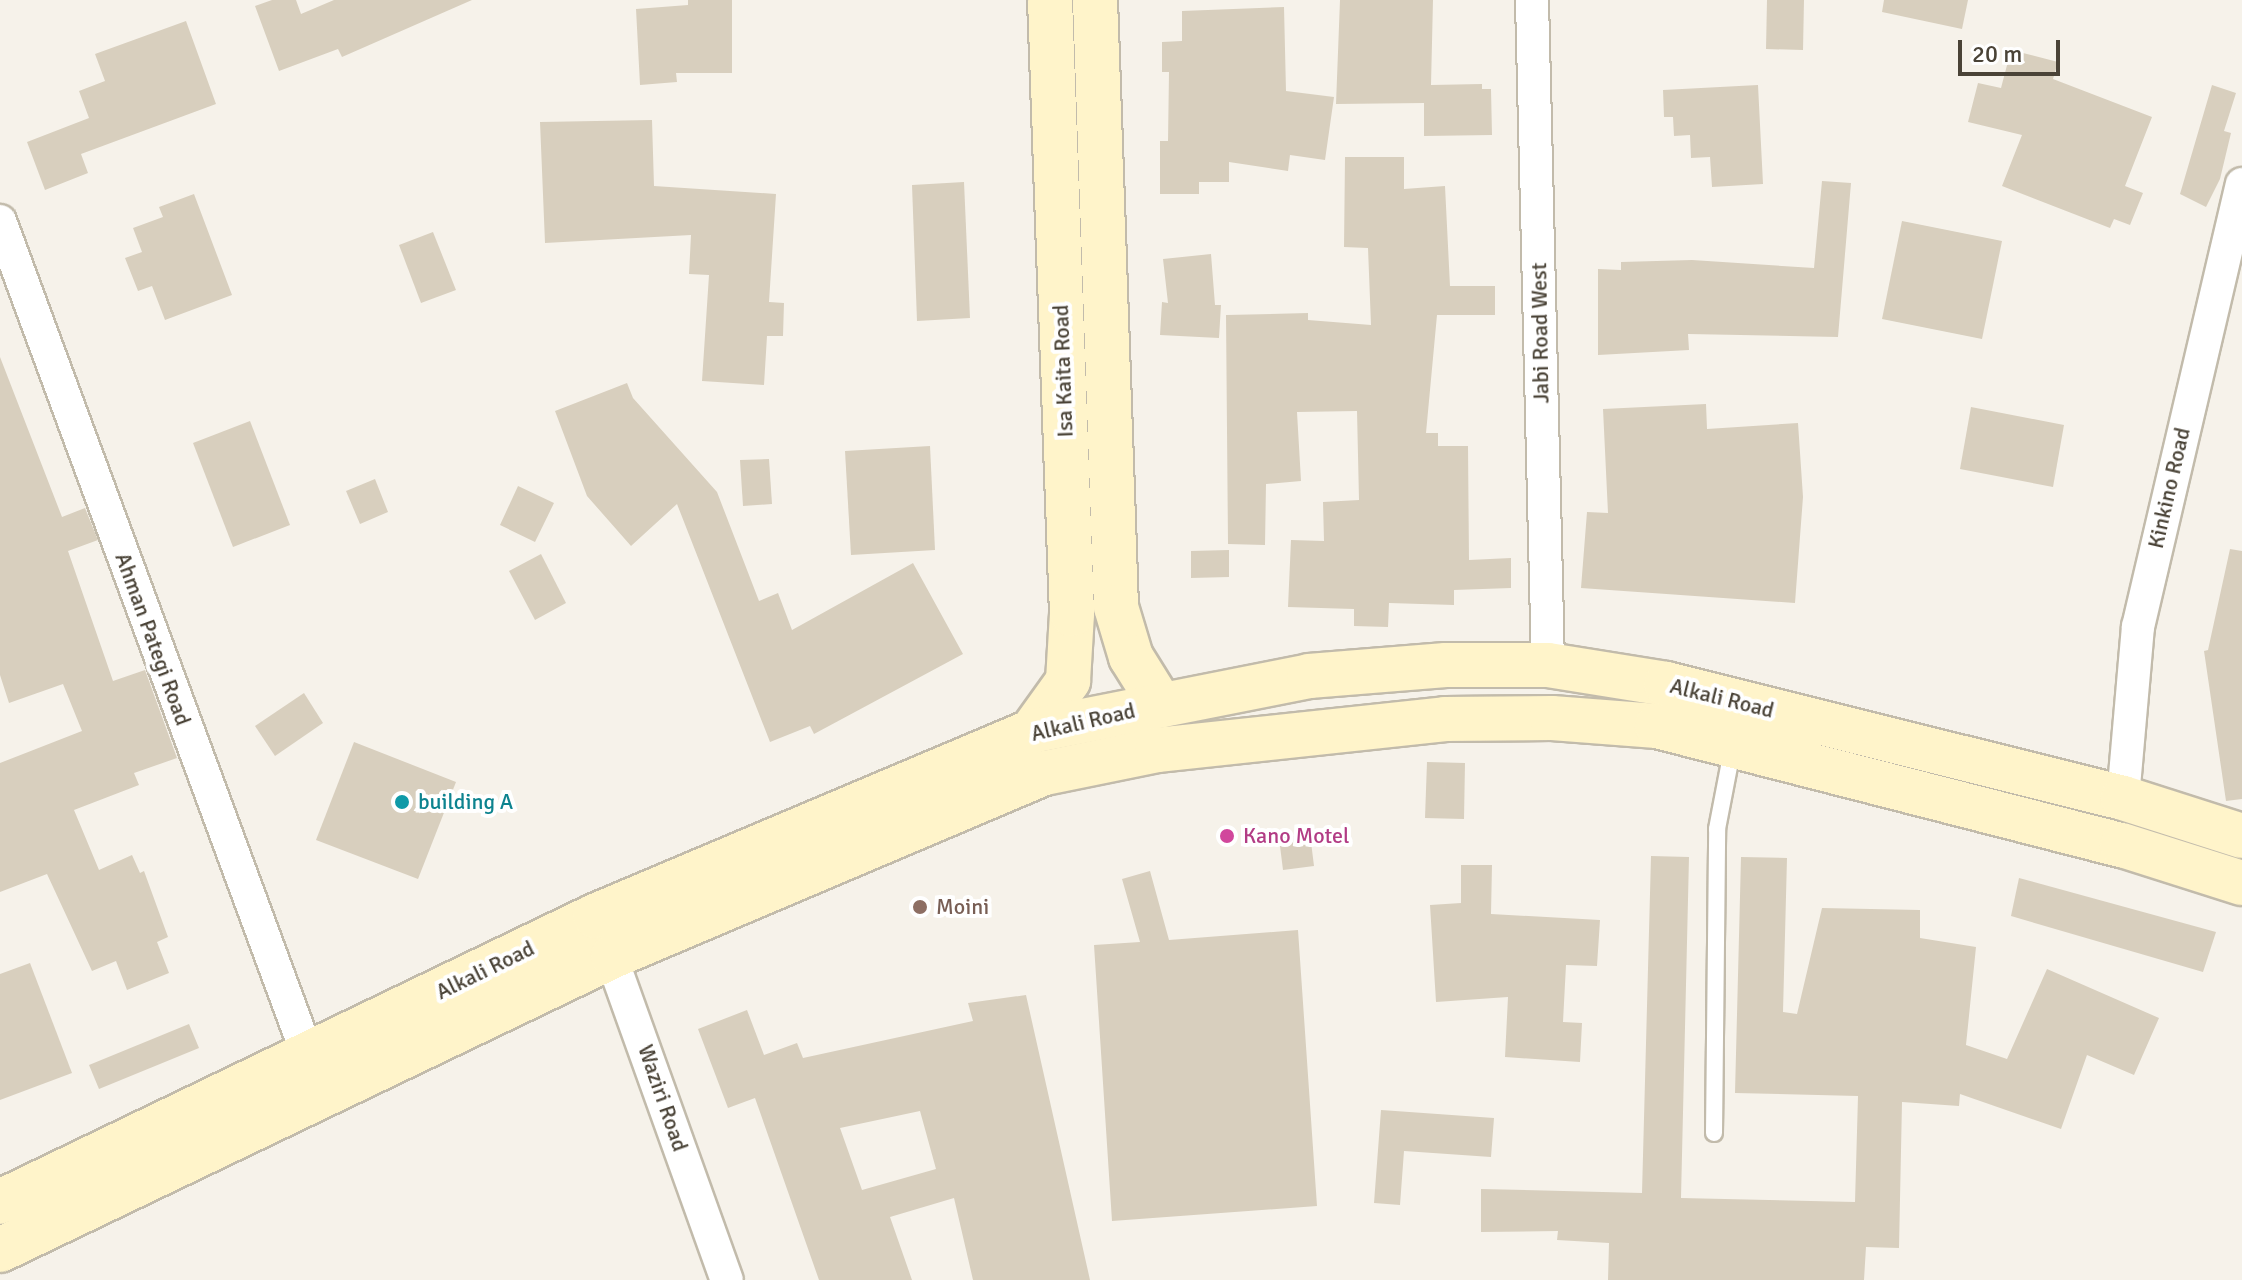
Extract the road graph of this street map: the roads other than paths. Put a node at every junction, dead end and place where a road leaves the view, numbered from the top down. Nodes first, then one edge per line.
1 (1532, 0) edge
2 (1095, 12) edge
3 (1050, 16) edge
4 (2242, 184) edge
5 (0, 221) edge
6 (1548, 665) junction
7 (1161, 705) junction
8 (1032, 731) junction
9 (1734, 745) junction
10 (2123, 798) junction
11 (2242, 836) edge
12 (2242, 883) edge
13 (595, 916) junction
14 (613, 956) junction
15 (308, 1056) junction
16 (1714, 1133) dead end
17 (0, 1202) edge
18 (0, 1250) edge
19 (727, 1280) edge

1 - 6 street, Jabi Road West
2 - 3 main road
2 - 7 main road, Isa Kaita Road
3 - 8 main road, Isa Kaita Road
4 - 10 street, Kinkino Road
5 - 15 street, Ahman Pategi Road
6 - 7 main road, Alkali Road
6 - 10 main road, Alkali Road
7 - 8 main road, Alkali Road
8 - 13 main road, Alkali Road
9 - 12 main road, Alkali Road
9 - 14 main road, Alkali Road
9 - 16 lane
10 - 11 main road, Alkali Road
13 - 14 street, Waziri Road
13 - 15 main road, Alkali Road
14 - 18 main road, Alkali Road
14 - 19 street, Waziri Road
15 - 17 main road, Alkali Road

